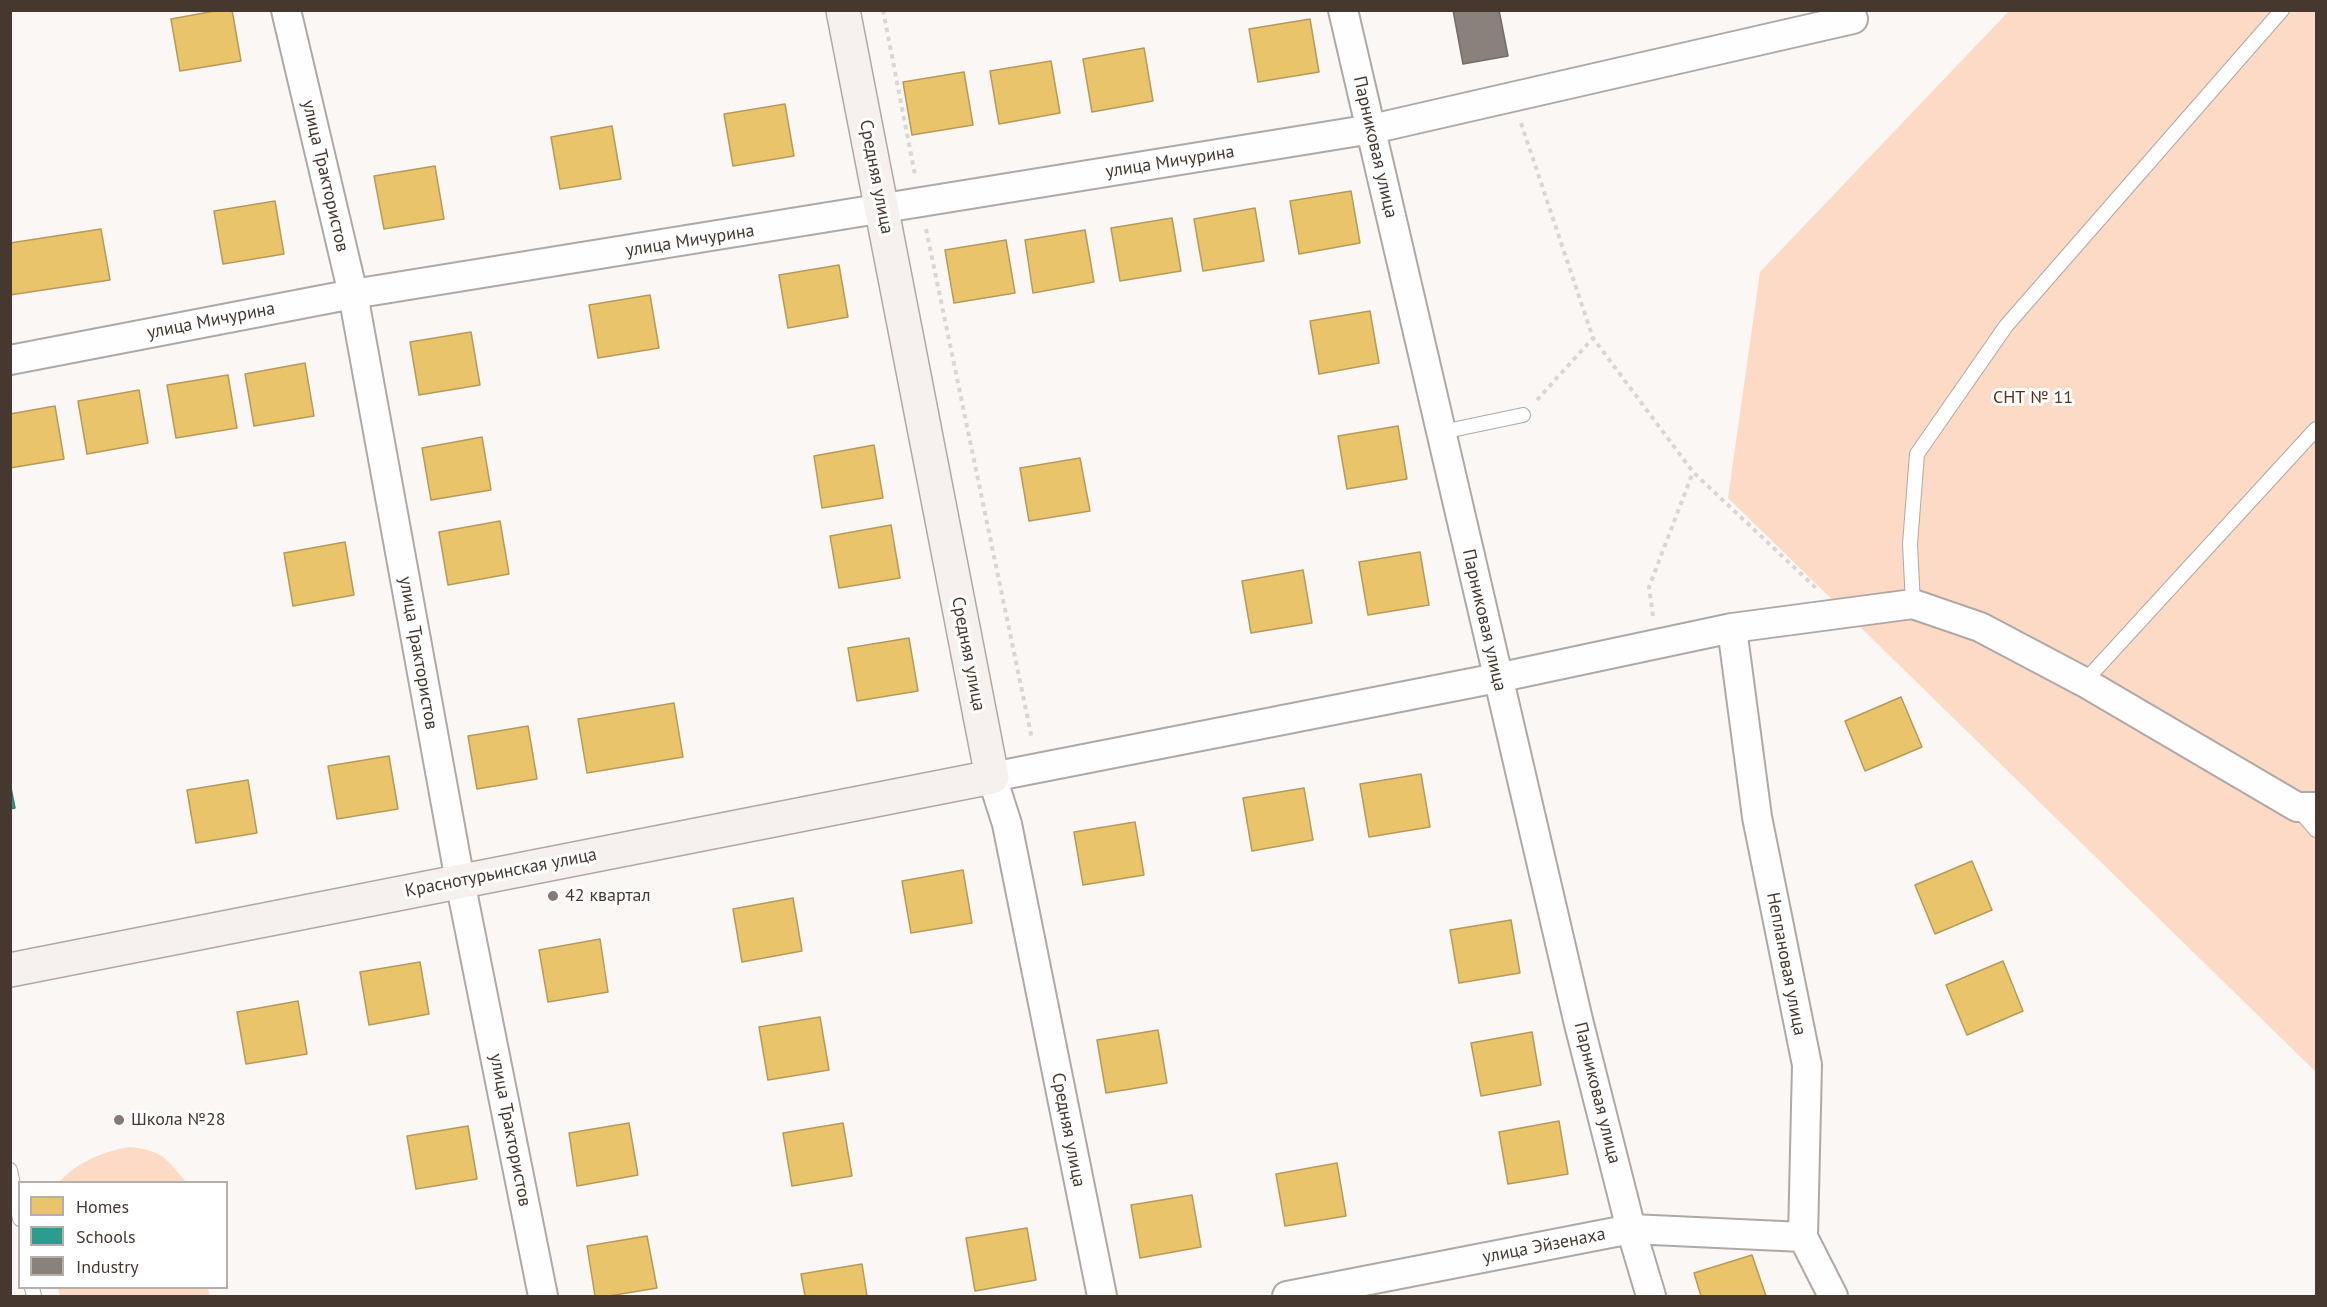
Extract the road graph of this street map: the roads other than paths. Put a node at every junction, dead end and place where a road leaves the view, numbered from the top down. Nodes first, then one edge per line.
1 (286, 10) edge
2 (843, 10) edge
3 (1343, 10) edge
4 (2282, 10) edge
5 (1853, 19) dead end
6 (1372, 129) junction
7 (882, 210) junction
8 (352, 294) junction
9 (10, 360) edge
10 (1523, 415) road end
11 (2316, 429) edge
12 (1442, 432) junction
13 (1913, 604) junction
14 (1732, 628) junction
15 (1497, 678) junction
16 (2084, 681) junction
17 (992, 777) junction
18 (2307, 807) edge
19 (2316, 830) edge
20 (460, 881) junction
21 (10, 970) edge
22 (10, 1170) edge
23 (18, 1209) edge
24 (1631, 1229) junction
25 (1803, 1237) junction
26 (543, 1296) edge
27 (1102, 1296) edge
28 (1287, 1296) edge
29 (1651, 1296) edge
30 (1832, 1296) edge

1 - 8 street, улица Трактористов
2 - 7 main road, Средняя улица
3 - 6 street, Парниковая улица
4 - 13 lane
5 - 6 street, улица Мичурина
6 - 7 street, улица Мичурина
6 - 12 street, Парниковая улица
7 - 8 street, улица Мичурина
7 - 17 main road, Средняя улица
8 - 9 street, улица Мичурина
8 - 20 street, улица Трактористов
10 - 12 lane
11 - 16 lane
12 - 15 street, Парниковая улица
13 - 14 street
13 - 16 street
14 - 15 street
14 - 25 street, Неплановая улица
15 - 17 street
15 - 24 street, Парниковая улица
16 - 18 street
17 - 20 main road, Краснотурьинская улица
17 - 27 street, Средняя улица
18 - 19 lane
20 - 21 main road, Краснотурьинская улица
20 - 26 street, улица Трактористов
22 - 23 lane
24 - 25 street, улица Эйзенаха
24 - 28 street, улица Эйзенаха
24 - 29 street, Парниковая улица
25 - 30 street, Неплановая улица

